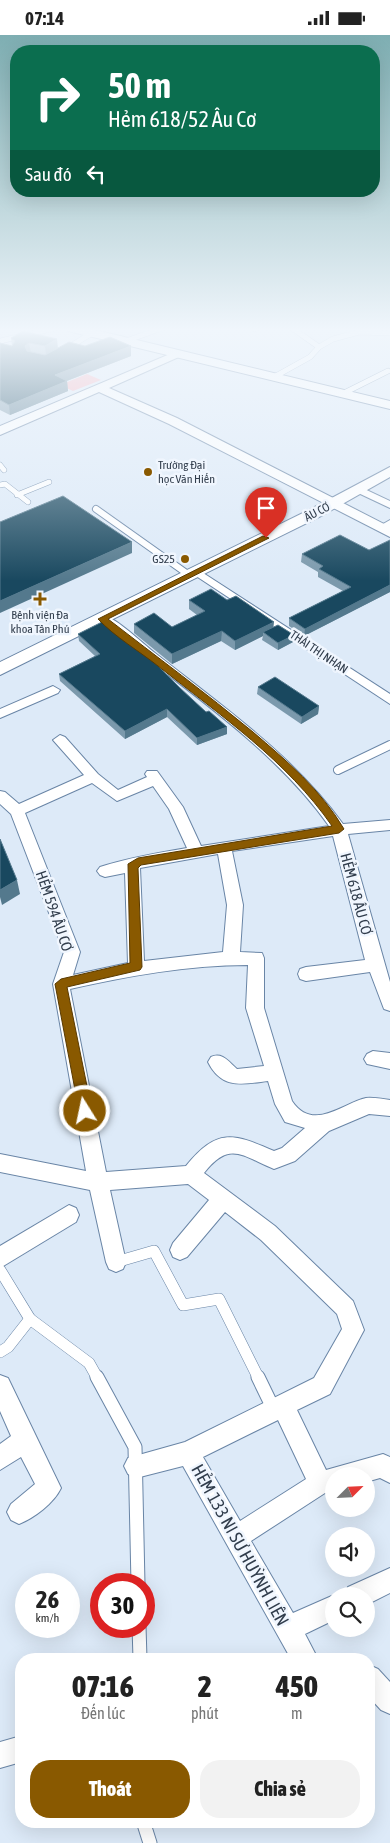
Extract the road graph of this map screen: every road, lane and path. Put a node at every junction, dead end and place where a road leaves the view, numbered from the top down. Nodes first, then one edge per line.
1 (43, 412) edge
2 (154, 412) edge
3 (0, 431) edge
4 (390, 471) edge
5 (49, 482) dead end
6 (0, 485) edge
7 (358, 489) junction
8 (17, 495) junction
9 (28, 503) dead end
10 (334, 503) junction
11 (390, 505) edge
12 (96, 509) dead end
13 (387, 528) edge
14 (193, 574) junction
15 (103, 619) junction
16 (0, 669) edge
17 (53, 690) dead end
18 (390, 700) edge
19 (0, 714) edge
20 (60, 740) dead end
21 (390, 745) edge
22 (338, 770) dead end
23 (93, 777) junction
24 (0, 796) edge
25 (17, 811) junction
26 (390, 825) edge
27 (339, 829) junction
28 (224, 848) junction
29 (196, 852) junction
30 (132, 867) junction
31 (105, 871) dead end
32 (231, 958) junction
33 (375, 965) junction
34 (136, 967) junction
35 (306, 973) dead end
36 (61, 984) junction
37 (390, 1004) edge
38 (218, 1062) dead end
39 (274, 1073) junction
40 (390, 1108) edge
41 (322, 1125) junction
42 (0, 1163) edge
43 (191, 1175) junction
44 (98, 1182) junction
45 (223, 1199) junction
46 (69, 1215) dead end
47 (180, 1250) dead end
48 (0, 1258) edge
49 (116, 1262) joint
50 (0, 1270) edge
51 (30, 1319) junction
52 (0, 1352) edge
53 (0, 1386) edge
54 (279, 1407) junction
55 (25, 1440) junction
56 (188, 1453) junction
57 (0, 1458) edge
58 (136, 1466) junction
59 (375, 1468) edge
60 (390, 1471) edge
61 (325, 1478) edge
62 (325, 1482) edge
63 (18, 1512) dead end
64 (236, 1537) junction
65 (138, 1573) edge
66 (390, 1580) edge
67 (375, 1587) edge
68 (325, 1611) edge
69 (288, 1629) junction
70 (139, 1638) edge
71 (140, 1653) edge
72 (302, 1653) edge
73 (375, 1685) edge
74 (390, 1701) edge
75 (15, 1751) edge
76 (0, 1755) edge
77 (145, 1828) edge
78 (150, 1843) edge

1 - 3 street
2 - 10 street
4 - 7 main road, ÂU CƠ
5 - 8 lane
6 - 8 lane
7 - 10 main road, ÂU CƠ
7 - 11 street
8 - 9 lane
10 - 13 street
10 - 14 main road, ÂU CƠ
12 - 14 lane
14 - 15 main road, ÂU CƠ
14 - 18 street, THÁI THỊ NHẠN
15 - 16 main road, ÂU CƠ
15 - 27 street, HẺM 618 ÂU CƠ
17 - 19 street
20 - 23 street
21 - 22 lane
23 - 25 street
23 - 29 street
24 - 25 street, HẺM 594 ÂU CƠ
25 - 36 street, HẺM 594 ÂU CƠ
26 - 27 street
27 - 28 street
27 - 33 street, HẺM 618 ÂU CƠ
28 - 29 street
28 - 32 street
29 - 30 street
30 - 31 street
30 - 34 street
32 - 34 street
32 - 39 street
33 - 35 street
33 - 37 street, HẺM 618 ÂU CƠ
34 - 36 street
36 - 44 street, HẺM 594 ÂU CƠ
38 - 39 street
39 - 41 street
40 - 41 street
41 - 43 street
42 - 44 street
43 - 44 street
43 - 45 street
44 - 49 street, HẺM 594 ÂU CƠ
45 - 47 street
45 - 54 street
46 - 48 street
49 - 54 lane
50 - 51 lane
51 - 52 lane
51 - 58 lane
53 - 55 street
54 - 56 street
54 - 61 street
55 - 57 street
55 - 63 street
56 - 58 street, HẺM 133 NI SƯ HUỲNH LIÊN
56 - 64 street, HẺM 133 NI SƯ HUỲNH LIÊN
58 - 65 lane
59 - 60 street
62 - 64 street
64 - 69 street, HẺM 133 NI SƯ HUỲNH LIÊN
66 - 67 street
68 - 69 street
69 - 72 street, HẺM 133 NI SƯ HUỲNH LIÊN
70 - 71 lane
73 - 74 street
75 - 76 street
77 - 78 lane

